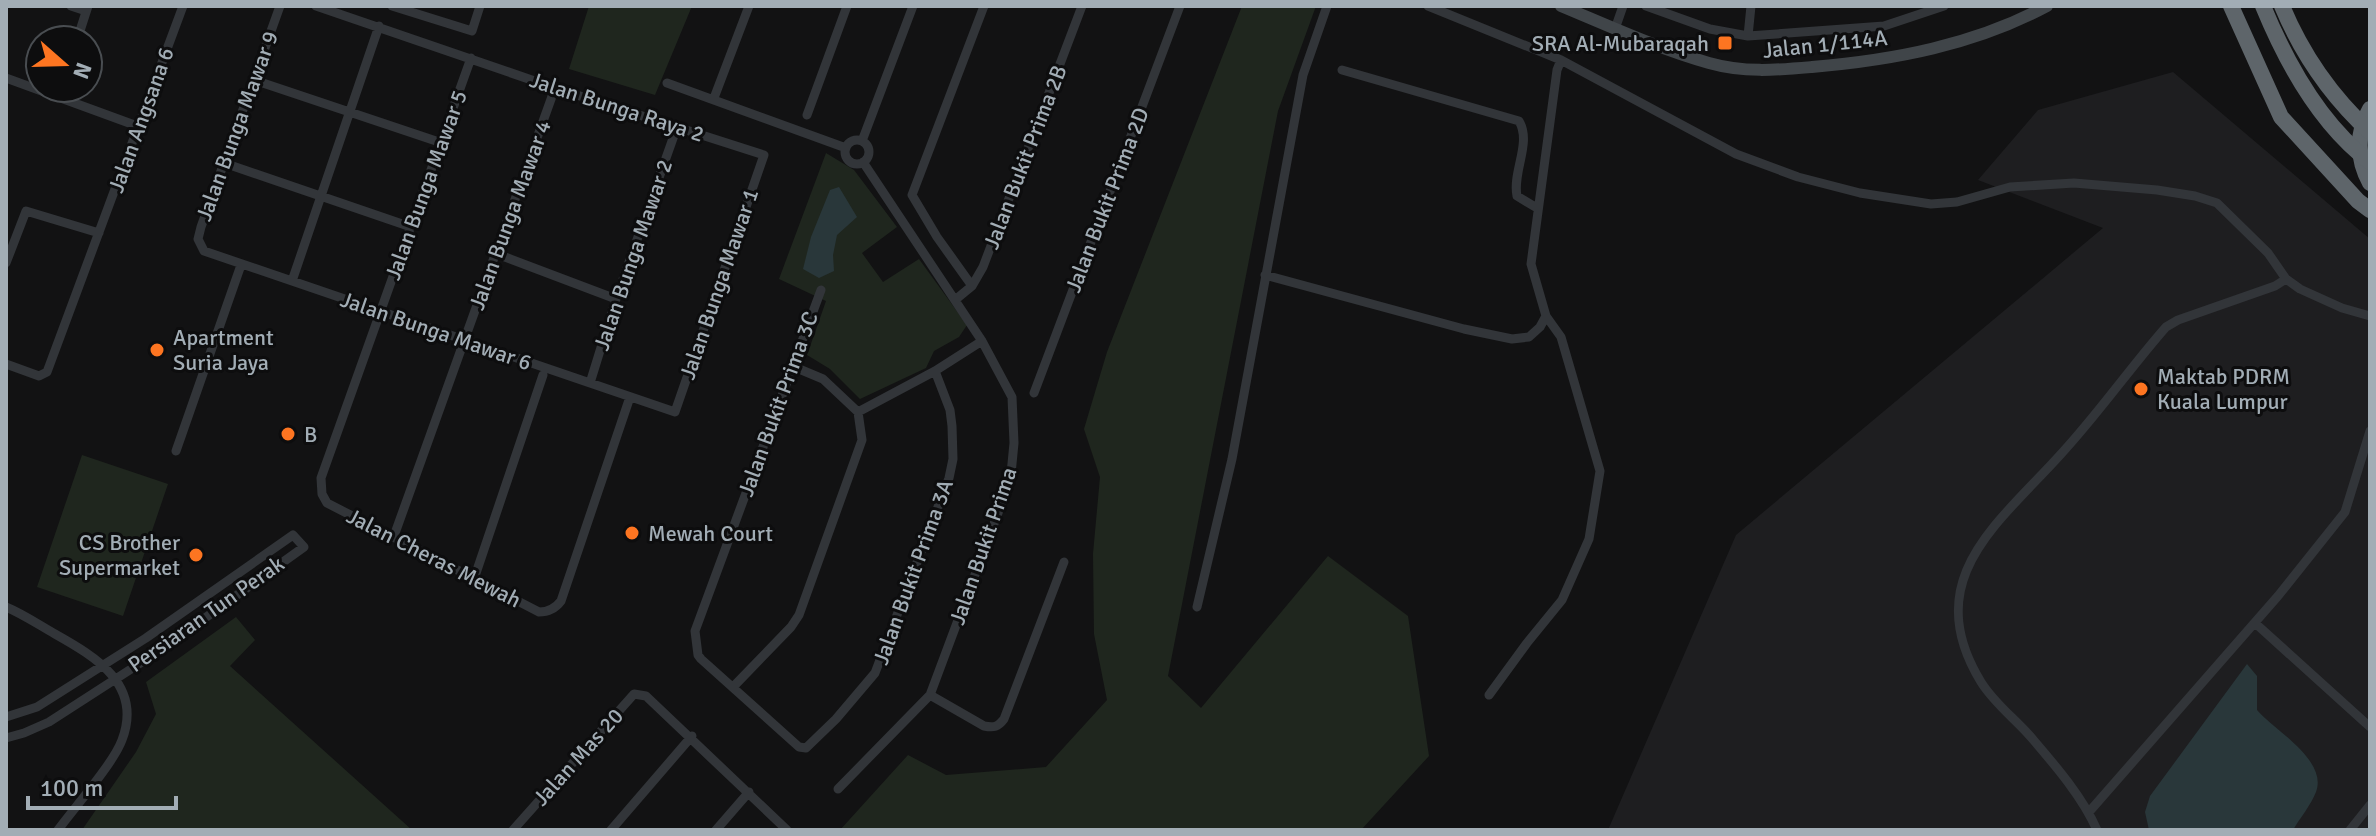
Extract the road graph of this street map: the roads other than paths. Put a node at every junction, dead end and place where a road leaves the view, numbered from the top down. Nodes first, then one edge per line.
1 (71, 6) edge
2 (183, 6) edge
3 (280, 6) edge
4 (316, 6) edge
5 (392, 6) edge
6 (480, 6) edge
7 (749, 6) edge
8 (847, 6) edge
9 (913, 6) edge
10 (984, 6) edge
11 (1082, 6) edge
12 (1180, 6) edge
13 (1327, 6) edge
14 (1428, 6) edge
15 (1561, 6) edge
16 (1623, 6) edge
17 (1646, 6) edge
18 (1751, 6) edge
19 (1944, 6) edge
20 (2047, 6) edge
21 (2231, 6) edge
22 (2263, 6) edge
23 (2282, 6) edge
24 (87, 9) edge
25 (379, 26) junction
26 (1615, 29) junction
27 (1748, 36) junction
28 (471, 58) junction
29 (1561, 60) junction
30 (1342, 70) dead end
31 (254, 80) junction
32 (667, 83) dead end
33 (555, 88) junction
34 (714, 98) junction
35 (87, 104) edge
36 (2370, 109) edge
37 (351, 111) junction
38 (807, 115) dead end
39 (140, 127) junction
40 (677, 127) junction
41 (2370, 132) edge
42 (862, 141) junction
43 (442, 143) junction
44 (846, 148) junction
45 (764, 155) joint
46 (863, 162) junction
47 (2370, 162) edge
48 (224, 163) junction
49 (2370, 183) edge
50 (321, 198) junction
51 (1537, 208) junction
52 (2370, 210) edge
53 (411, 227) junction
54 (99, 233) junction
55 (200, 246) joint
56 (497, 254) junction
57 (6, 263) edge
58 (241, 265) junction
59 (1265, 275) junction
60 (2286, 279) junction
61 (292, 281) junction
62 (972, 286) junction
63 (821, 290) dead end
64 (616, 299) junction
65 (955, 300) junction
66 (381, 312) junction
67 (1546, 316) junction
68 (2370, 316) edge
69 (982, 341) junction
70 (464, 342) junction
71 (6, 364) edge
72 (792, 366) junction
73 (935, 371) junction
74 (543, 375) dead end
75 (590, 383) junction
76 (1034, 393) dead end
77 (630, 397) junction
78 (675, 412) joint
79 (858, 412) junction
80 (2370, 431) edge
81 (176, 451) dead end
82 (327, 503) joint
83 (394, 536) junction
84 (1064, 562) dead end
85 (474, 579) junction
86 (6, 607) edge
87 (1197, 607) dead end
88 (2255, 623) junction
89 (104, 664) junction
90 (114, 678) junction
91 (734, 686) junction
92 (930, 695) junction
93 (1489, 695) dead end
94 (6, 717) edge
95 (2370, 727) edge
96 (692, 736) junction
97 (6, 738) edge
98 (806, 748) joint
99 (838, 789) dead end
100 (749, 792) junction
101 (2370, 805) edge
102 (2089, 812) junction
103 (58, 830) edge
104 (513, 830) edge
105 (611, 830) edge
106 (716, 830) edge
107 (787, 830) edge
108 (2097, 830) edge
109 (2350, 830) edge

1 - 24 street
2 - 39 street, Jalan Angsana 6
3 - 31 street, Jalan Bunga Mawar 9
4 - 25 street, Jalan Bunga Raya 2
5 - 6 street
7 - 34 street
8 - 38 street
9 - 42 street
10 - 62 street
11 - 62 street, Jalan Bukit Prima 2B
12 - 76 street, Jalan Bukit Prima 2D
13 - 59 street
14 - 29 street
15 - 26 street, Jalan 1/114A
16 - 26 street
17 - 27 street
18 - 27 street
19 - 27 street
20 - 26 street, Jalan 1/114A
21 - 52 highway
22 - 47 highway, bridge
23 - 41 highway, bridge
25 - 28 street, Jalan Bunga Raya 2
25 - 37 street
28 - 33 street, Jalan Bunga Raya 2
28 - 43 street, Jalan Bunga Mawar 5
29 - 51 street
29 - 60 street
30 - 51 street
31 - 37 street
31 - 48 street, Jalan Bunga Mawar 9
32 - 34 street
33 - 40 street, Jalan Bunga Raya 2
33 - 56 street, Jalan Bunga Mawar 4
34 - 44 street
35 - 39 street
36 - 49 highway, bridge
37 - 43 street
37 - 50 street
39 - 54 street, Jalan Angsana 6
40 - 45 street, Jalan Bunga Raya 2
40 - 64 street, Jalan Bunga Mawar 2
42 - 44 street
42 - 46 street
43 - 53 street, Jalan Bunga Mawar 5
44 - 46 street
45 - 78 street, Jalan Bunga Mawar 1
46 - 65 street, Jalan Bukit Prima
48 - 50 street
48 - 55 street, Jalan Bunga Mawar 9
50 - 53 street
50 - 61 street
51 - 67 street
53 - 66 street, Jalan Bunga Mawar 5
54 - 57 street
54 - 71 street, Jalan Angsana 6
55 - 58 street, Jalan Bunga Mawar 6
56 - 64 street
56 - 70 street, Jalan Bunga Mawar 4
58 - 61 street, Jalan Bunga Mawar 6
58 - 81 street
59 - 67 street
59 - 87 street
60 - 68 street
60 - 102 street
61 - 66 street, Jalan Bunga Mawar 6
62 - 65 street, Jalan Bukit Prima 2B
63 - 72 street, Jalan Bukit Prima 3C
64 - 75 street, Jalan Bunga Mawar 2
65 - 69 street, Jalan Bukit Prima
66 - 70 street, Jalan Bunga Mawar 6
66 - 82 street, Jalan Bunga Mawar 5
67 - 93 street
69 - 73 street
69 - 92 street, Jalan Bukit Prima
70 - 75 street, Jalan Bunga Mawar 6
70 - 83 street, Jalan Bunga Mawar 4
72 - 79 street
72 - 91 street, Jalan Bukit Prima 3C
73 - 79 street
73 - 98 street, Jalan Bukit Prima 3A
74 - 85 street
75 - 77 street, Jalan Bunga Mawar 6
77 - 78 street, Jalan Bunga Mawar 6
77 - 85 street, Jalan Cheras Mewah
79 - 91 street
80 - 88 street
82 - 83 street, Jalan Cheras Mewah
83 - 85 street, Jalan Cheras Mewah
84 - 92 street
86 - 89 street
88 - 95 street
88 - 102 street
89 - 90 street
89 - 90 street, Persiaran Tun Perak
89 - 94 street, Persiaran Tun Perak
90 - 97 street, Persiaran Tun Perak
90 - 103 street
91 - 98 street, Jalan Bukit Prima 3C
92 - 99 street, Jalan Bukit Prima
96 - 100 street
96 - 104 street, Jalan Mas 20
96 - 105 street
100 - 106 street
100 - 107 street
101 - 109 street
102 - 108 street

